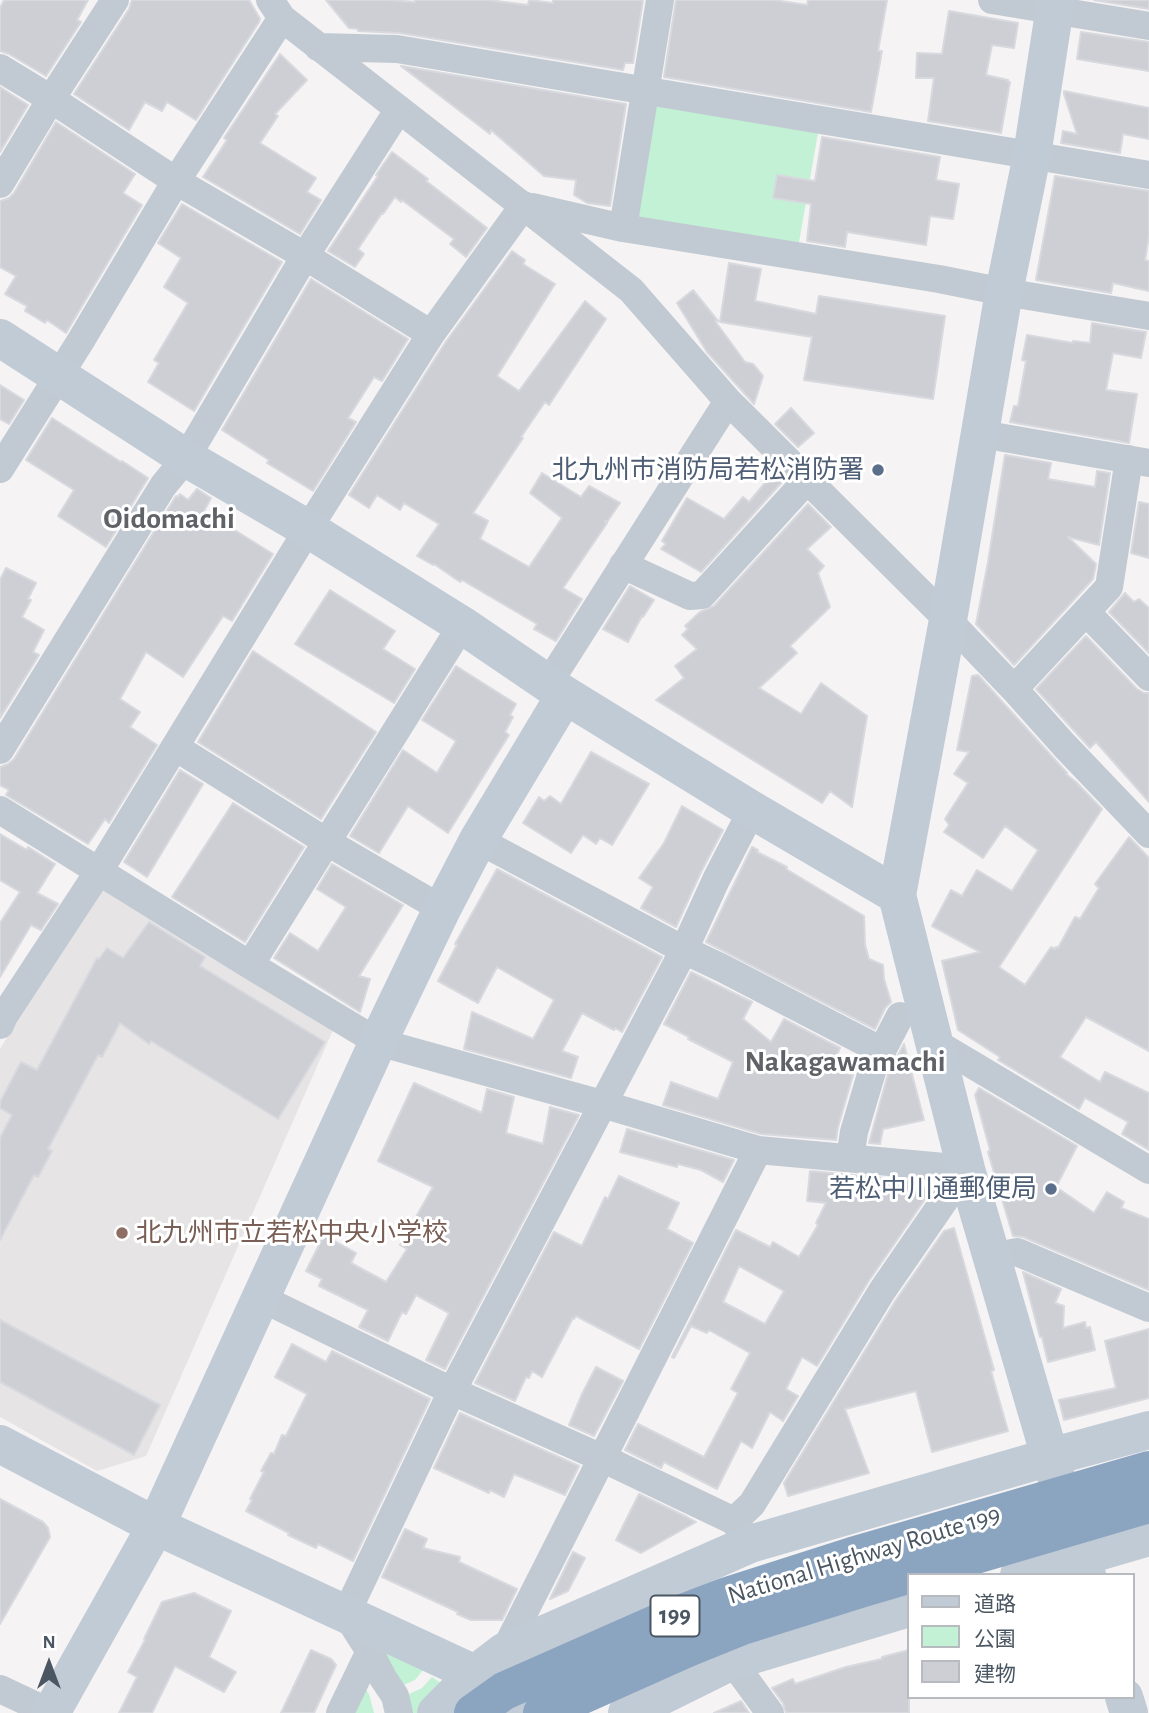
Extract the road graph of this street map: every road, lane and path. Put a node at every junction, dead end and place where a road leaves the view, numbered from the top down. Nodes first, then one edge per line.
1 (115, 0) edge
2 (660, 0) edge
3 (992, 0) edge
4 (1056, 5) edge
5 (276, 9) edge
6 (1149, 26) edge
7 (318, 47) junction
8 (0, 68) edge
9 (646, 90) junction
10 (51, 99) junction
11 (399, 109) junction
12 (1032, 155) junction
13 (1149, 175) edge
14 (176, 181) junction
15 (0, 184) edge
16 (524, 205) junction
17 (623, 228) junction
18 (304, 256) junction
19 (1004, 292) junction
20 (1149, 316) edge
21 (431, 334) junction
22 (0, 338) edge
23 (58, 375) junction
24 (728, 401) junction
25 (981, 434) junction
26 (187, 458) junction
27 (1139, 461) edge
28 (0, 468) edge
29 (807, 480) junction
30 (308, 528) junction
31 (623, 565) junction
32 (1087, 612) junction
33 (948, 620) junction
34 (462, 625) junction
35 (1149, 677) edge
36 (556, 689) junction
37 (1014, 689) junction
38 (175, 747) junction
39 (0, 750) edge
40 (0, 810) edge
41 (752, 810) junction
42 (1149, 834) edge
43 (478, 840) junction
44 (327, 842) junction
45 (99, 871) junction
46 (897, 895) junction
47 (442, 909) junction
48 (684, 950) junction
49 (250, 965) junction
50 (9, 990) edge
51 (900, 1016) dead end
52 (0, 1025) edge
53 (378, 1042) junction
54 (936, 1043) junction
55 (882, 1051) junction
56 (602, 1104) junction
57 (758, 1150) junction
58 (850, 1158) junction
59 (967, 1169) junction
60 (1149, 1170) edge
61 (992, 1257) junction
62 (261, 1298) junction
63 (1149, 1308) edge
64 (452, 1391) junction
65 (1149, 1430) edge
66 (0, 1444) edge
67 (1049, 1457) junction
68 (602, 1458) junction
69 (1149, 1470) edge
70 (1149, 1504) edge
71 (156, 1526) junction
72 (742, 1533) junction
73 (1149, 1537) edge
74 (1085, 1565) edge
75 (915, 1573) edge
76 (1032, 1573) edge
77 (908, 1575) edge
78 (908, 1608) edge
79 (346, 1614) junction
80 (370, 1651) junction
81 (732, 1661) junction
82 (502, 1682) edge
83 (0, 1689) edge
84 (51, 1713) edge
85 (340, 1713) edge
86 (399, 1713) edge
87 (436, 1713) edge
88 (473, 1713) edge
89 (542, 1713) edge
90 (627, 1713) edge
91 (769, 1713) edge

1 - 10 street
2 - 9 street
3 - 4 street
4 - 6 street
4 - 12 street
5 - 7 street
5 - 14 street
7 - 9 street
7 - 11 street
8 - 10 street
9 - 12 street
9 - 17 street
10 - 14 street
10 - 15 street
11 - 16 street
11 - 18 street
12 - 13 street
12 - 19 street
14 - 18 street
14 - 23 street
16 - 17 street
16 - 21 street
16 - 24 street
17 - 19 street
18 - 21 street
18 - 26 street
19 - 20 street
19 - 25 street
21 - 30 street
22 - 23 street
23 - 26 street
23 - 28 street
24 - 29 street
24 - 31 street
25 - 27 street
25 - 33 street
26 - 30 street
26 - 39 street
27 - 32 street
29 - 31 street
29 - 33 street
30 - 34 street
30 - 38 street
31 - 36 street
32 - 35 street
32 - 37 street
33 - 37 street
33 - 46 street
34 - 36 street
34 - 44 street
36 - 41 street
36 - 43 street
37 - 42 street
38 - 44 street
38 - 45 street
40 - 45 street
41 - 46 street
41 - 48 street
43 - 47 street
43 - 48 street
44 - 47 street
44 - 49 street
45 - 49 street
45 - 50 street
46 - 54 street
47 - 53 street
48 - 55 street
48 - 56 street
49 - 53 street
50 - 52 street
51 - 55 street
53 - 56 street
53 - 62 street
54 - 59 street
54 - 60 street
55 - 58 street
56 - 57 street
56 - 64 street
57 - 58 street
57 - 68 street
58 - 59 street
59 - 61 street
59 - 72 street
61 - 63 street
61 - 67 street
62 - 64 street
62 - 71 street
64 - 68 street
64 - 79 street
65 - 67 street
66 - 71 street
67 - 72 street
67 - 74 street
68 - 72 street
68 - 82 street
69 - 82 highway, National Highway Route 199 / 199
70 - 75 highway, National Highway Route 199 / 199
71 - 79 street
71 - 84 street
72 - 82 street
73 - 74 street
74 - 76 street
77 - 89 highway, National Highway Route 199 / 199
78 - 81 street
79 - 80 street
79 - 82 street
80 - 85 street
80 - 86 street
81 - 90 street
81 - 91 street
82 - 87 street
82 - 88 highway, National Highway Route 199 / 199
83 - 84 street

